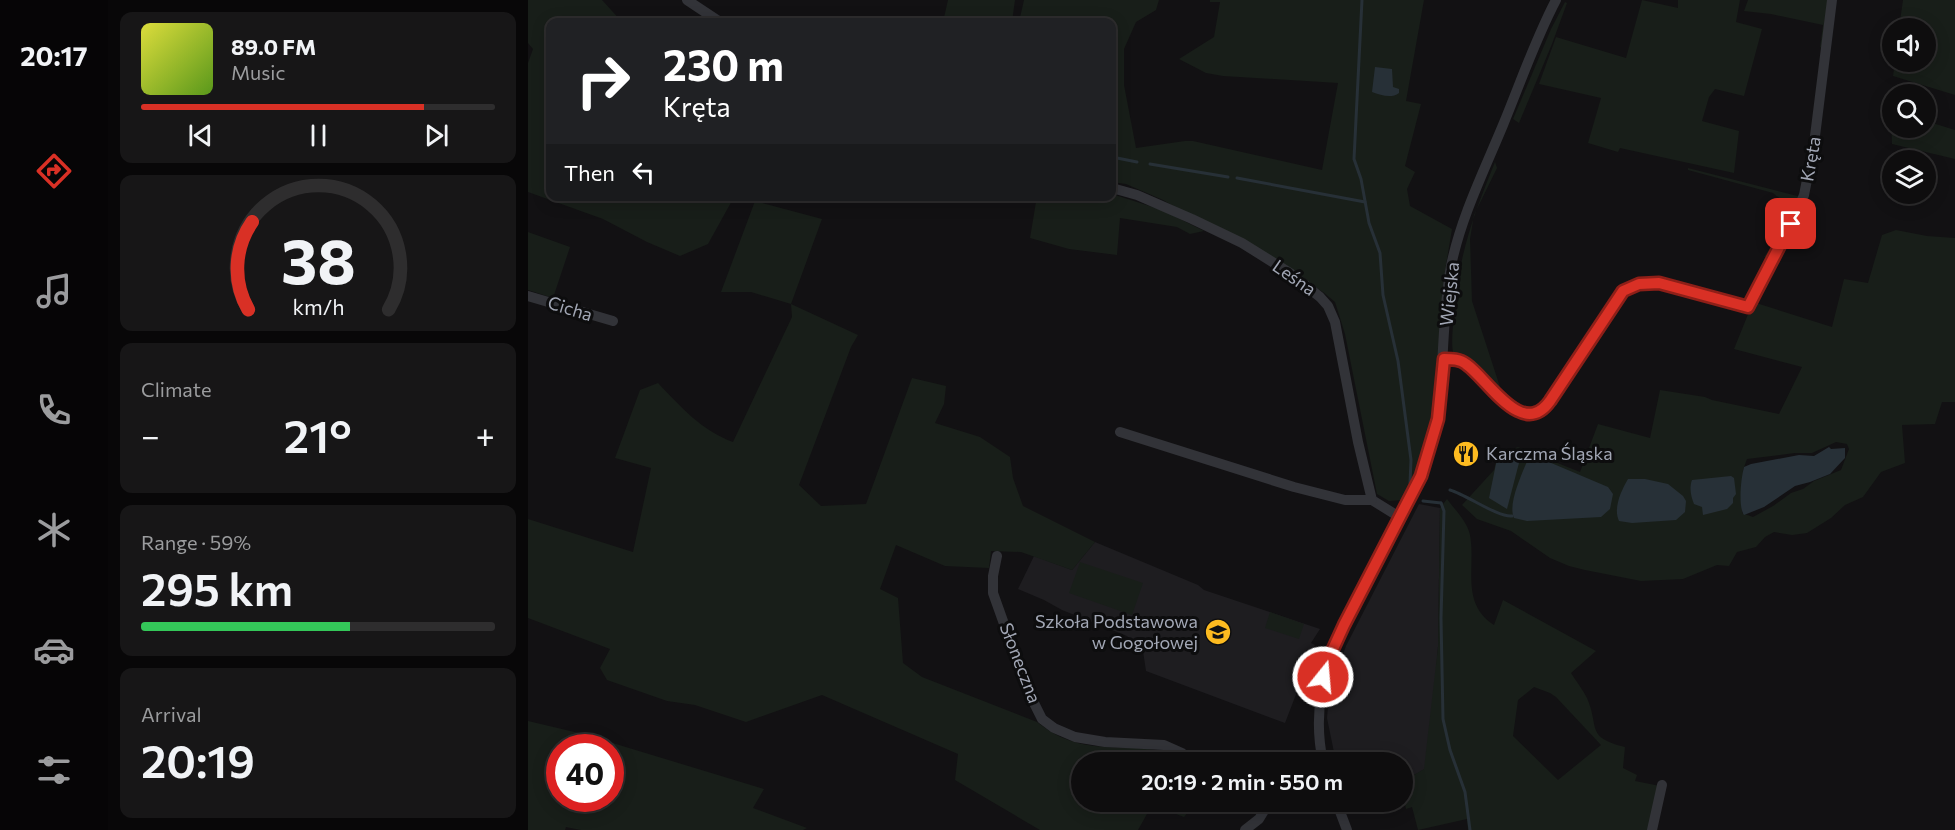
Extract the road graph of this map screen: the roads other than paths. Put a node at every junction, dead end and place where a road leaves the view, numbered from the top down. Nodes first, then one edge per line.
1 (687, 0) edge
2 (1557, 0) edge
3 (1832, 0) edge
4 (714, 18) edge
5 (1116, 189) edge
6 (528, 296) edge
7 (613, 321) dead end
8 (1444, 359) junction
9 (1120, 432) dead end
10 (1372, 500) junction
11 (1401, 518) junction
12 (997, 556) dead end
13 (1180, 752) edge
14 (1321, 752) edge
15 (1662, 785) dead end
16 (1263, 812) edge
17 (1340, 812) edge
18 (1245, 830) edge
19 (1347, 830) edge
20 (1652, 830) edge

1 - 4 street
2 - 8 street, Wiejska
3 - 8 street, Kręta
5 - 10 street, Leśna
6 - 7 street, Cicha
8 - 11 street, Wiejska
9 - 10 street
10 - 11 street
11 - 14 street, Wiejska
12 - 13 street, Słoneczna
15 - 20 street
16 - 18 street
17 - 19 street

